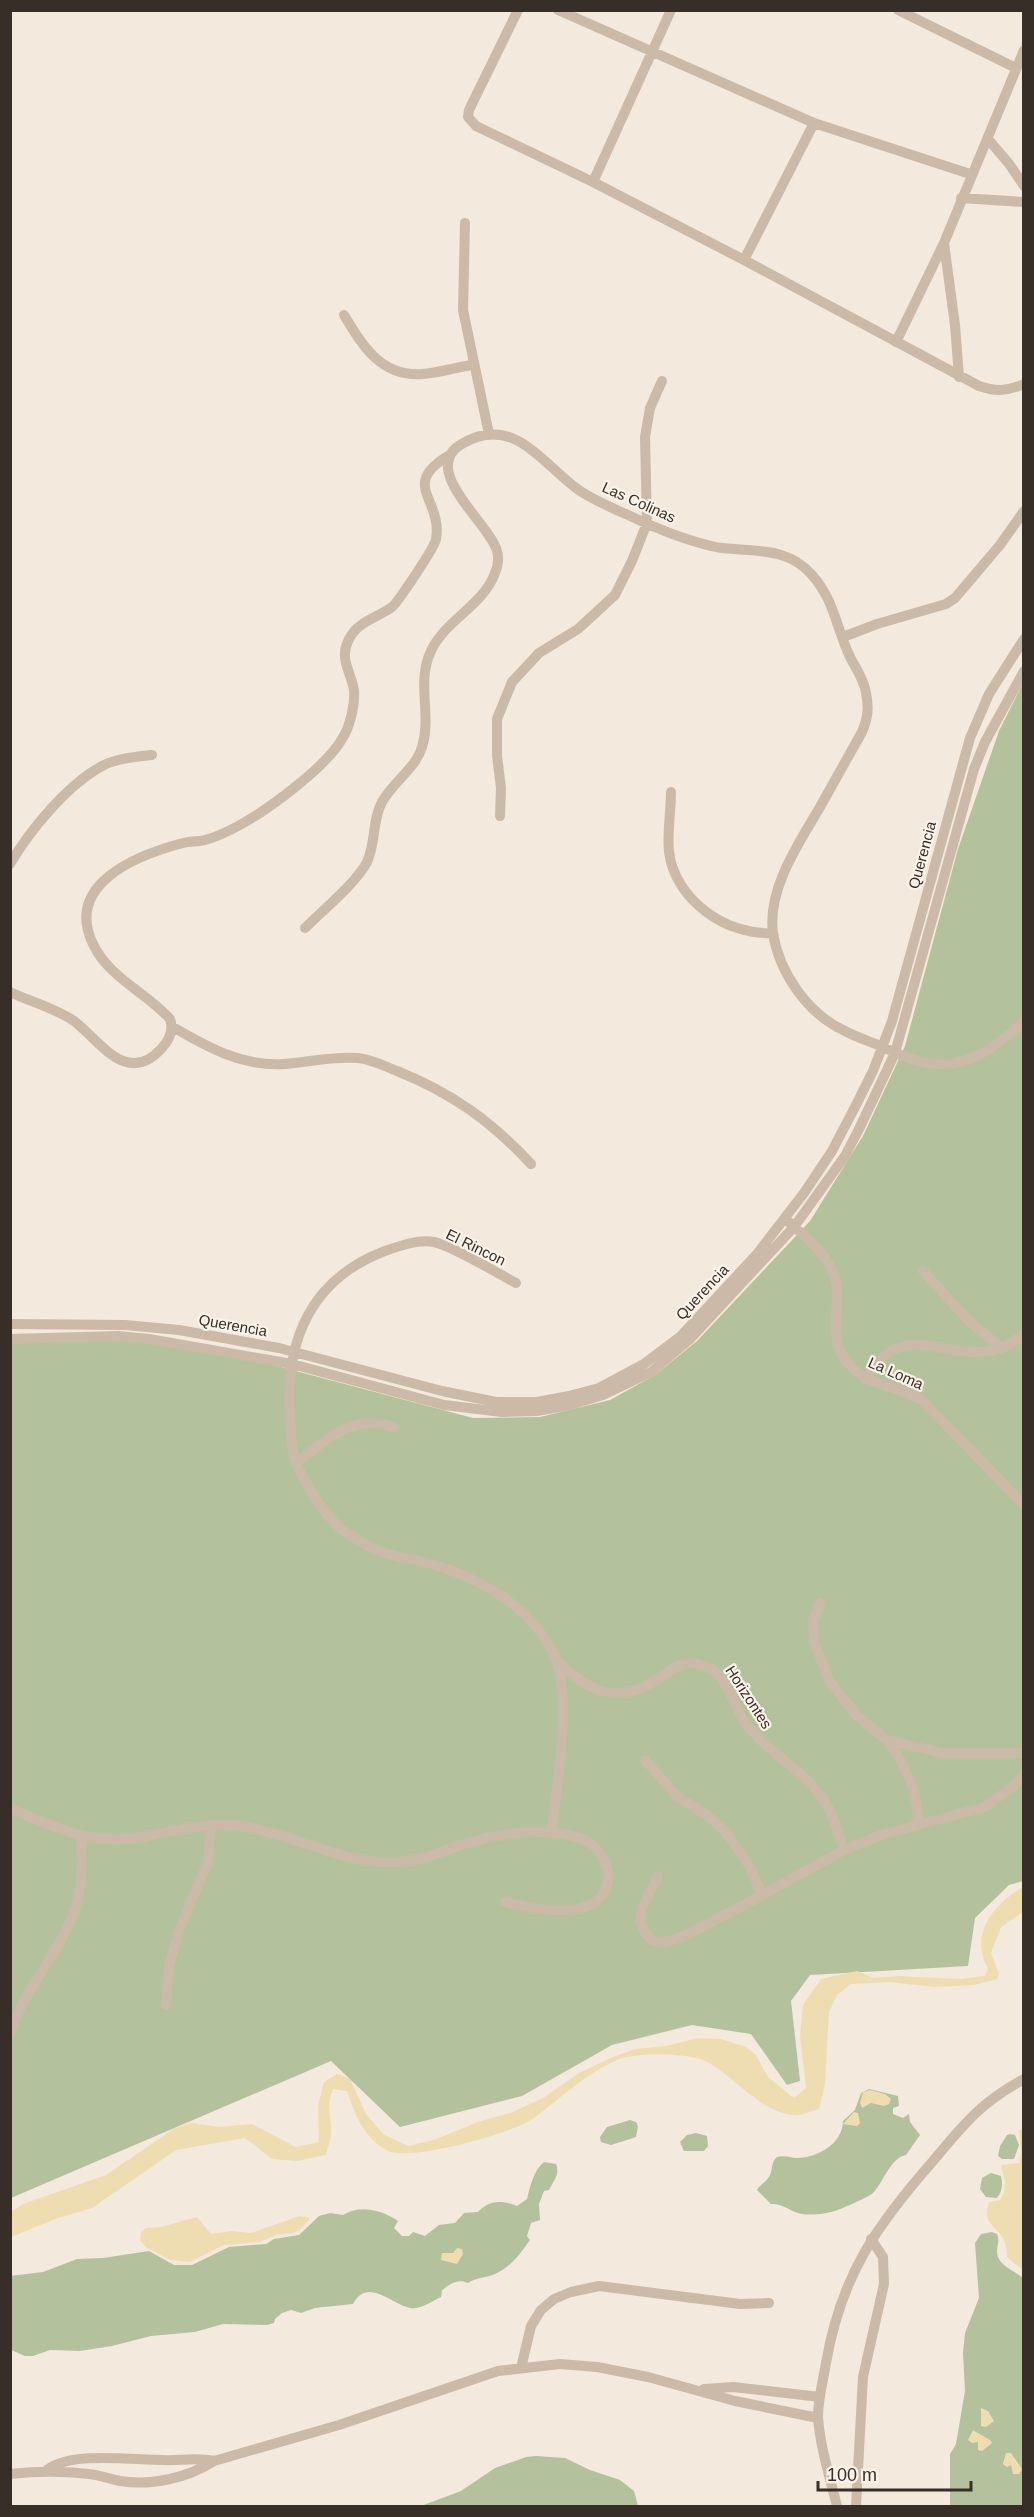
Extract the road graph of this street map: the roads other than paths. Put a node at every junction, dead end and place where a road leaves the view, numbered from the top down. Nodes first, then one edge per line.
1 (518, 10) edge
2 (558, 10) edge
3 (671, 10) edge
4 (898, 10) edge
5 (1023, 50) edge
6 (652, 52) junction
7 (1016, 68) junction
8 (814, 123) junction
9 (988, 139) junction
10 (970, 174) junction
11 (593, 182) junction
12 (1023, 186) edge
13 (962, 198) junction
14 (1023, 202) edge
15 (465, 223) dead end
16 (944, 243) junction
17 (744, 260) junction
18 (344, 315) dead end
19 (896, 342) junction
20 (473, 365) junction
21 (959, 376) junction
22 (662, 381) dead end
23 (1023, 384) edge
24 (489, 434) junction
25 (451, 454) junction
26 (1023, 511) edge
27 (648, 524) junction
28 (843, 637) junction
29 (1023, 639) edge
30 (1023, 671) edge
31 (152, 755) dead end
32 (671, 792) dead end
33 (500, 816) dead end
34 (944, 852) junction
35 (10, 864) edge
36 (305, 928) dead end
37 (773, 933) junction
38 (10, 992) edge
39 (1023, 1021) edge
40 (173, 1027) junction
41 (883, 1047) junction
42 (896, 1053) junction
43 (859, 1129) junction
44 (832, 1151) junction
45 (531, 1164) dead end
46 (785, 1218) junction
47 (795, 1227) junction
48 (922, 1271) dead end
49 (516, 1283) dead end
50 (10, 1324) edge
51 (1023, 1334) edge
52 (10, 1339) edge
53 (1002, 1348) junction
54 (295, 1352) junction
55 (292, 1364) junction
56 (865, 1379) junction
57 (394, 1426) dead end
58 (296, 1462) junction
59 (1023, 1506) edge
60 (820, 1603) dead end
61 (556, 1660) junction
62 (887, 1740) junction
63 (1023, 1753) edge
64 (645, 1760) dead end
65 (1023, 1774) edge
66 (10, 1808) edge
67 (919, 1825) junction
68 (211, 1826) junction
69 (551, 1833) junction
70 (81, 1837) junction
71 (844, 1850) junction
72 (658, 1876) dead end
73 (762, 1895) junction
74 (505, 1902) dead end
75 (166, 2005) dead end
76 (10, 2034) edge
77 (1023, 2079) edge
78 (871, 2239) junction
79 (769, 2303) dead end
80 (520, 2368) junction
81 (695, 2390) junction
82 (820, 2397) junction
83 (818, 2418) junction
84 (214, 2461) junction
85 (47, 2470) junction
86 (10, 2474) edge
87 (837, 2506) edge
88 (856, 2506) edge

1 - 11 street
2 - 6 street
3 - 6 street
4 - 7 street
5 - 7 street
6 - 8 street
6 - 11 street
7 - 9 street
8 - 10 street
8 - 17 street
9 - 10 street
9 - 12 street
10 - 13 street
11 - 17 street
13 - 14 street
13 - 16 street
15 - 20 street
16 - 19 street
16 - 21 street
17 - 19 street
18 - 20 street
19 - 21 street
20 - 24 street
21 - 23 street
22 - 27 street
24 - 25 street
24 - 27 street, Las Colinas
25 - 36 street
25 - 40 street
26 - 28 street
27 - 28 street, Las Colinas
27 - 33 street
28 - 37 street, Las Colinas
29 - 34 street, Querencia
30 - 34 street, Querencia
31 - 35 street
32 - 37 street
34 - 41 street, Querencia
34 - 42 street, Querencia
37 - 41 street, Las Colinas
38 - 40 street
39 - 42 street, Las Colinas
40 - 45 street
41 - 42 street, Las Colinas
41 - 43 street
41 - 44 street, Querencia
42 - 43 street, Querencia
43 - 47 street, Querencia
44 - 46 street, Querencia
44 - 47 street
46 - 47 street, La Loma
46 - 54 street, Querencia
47 - 55 street, Querencia
47 - 56 street, La Loma
48 - 53 street
49 - 54 street, El Rincon
50 - 54 street, Querencia
51 - 53 street
52 - 55 street, Querencia
53 - 56 street
54 - 55 street, El Rincon
55 - 58 street, El Rincon
56 - 59 street, La Loma
57 - 58 street
58 - 61 street
60 - 62 street
61 - 69 street
61 - 71 street, Horizontes
62 - 63 street
62 - 67 street
64 - 73 street
65 - 67 street
66 - 70 street
67 - 71 street
68 - 69 street
68 - 70 street
68 - 75 street
69 - 74 street
70 - 76 street
71 - 73 street
72 - 73 street
77 - 78 street
78 - 82 street
78 - 88 street
79 - 80 street
80 - 81 street
80 - 84 street
81 - 82 street
81 - 83 street
82 - 83 street
83 - 87 street
84 - 85 street
84 - 85 street
85 - 86 street

